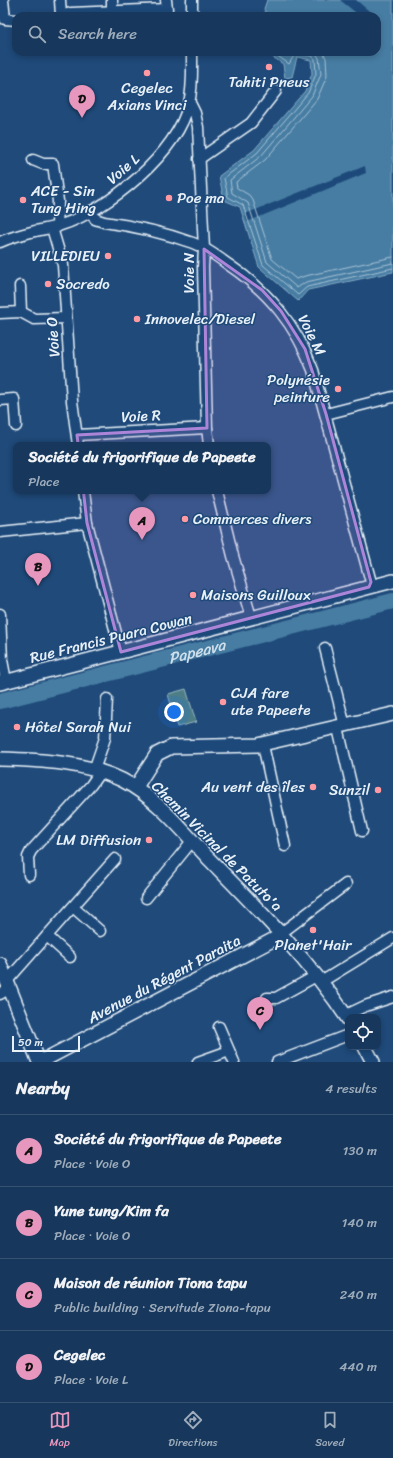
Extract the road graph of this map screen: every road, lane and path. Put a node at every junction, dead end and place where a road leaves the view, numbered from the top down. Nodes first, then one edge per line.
1 (60, 0) edge
2 (112, 0) edge
3 (166, 0) edge
4 (192, 0) edge
5 (2, 1) edge
6 (112, 11) junction
7 (60, 12) edge
8 (92, 12) edge
9 (192, 12) edge
10 (12, 20) edge
11 (192, 56) edge
12 (276, 91) dead end
13 (190, 102) junction
14 (199, 159) junction
15 (33, 160) dead end
16 (91, 211) junction
17 (55, 227) junction
18 (0, 242) edge
19 (204, 248) junction
20 (20, 286) dead end
21 (22, 312) junction
22 (0, 313) edge
23 (66, 318) junction
24 (393, 397) edge
25 (0, 400) edge
26 (326, 414) junction
27 (16, 426) dead end
28 (207, 428) junction
29 (78, 440) edge
30 (209, 442) edge
31 (83, 494) edge
32 (218, 494) edge
33 (87, 523) junction
34 (0, 532) edge
35 (393, 581) edge
36 (369, 587) junction
37 (0, 614) edge
38 (251, 617) junction
39 (325, 648) dead end
40 (121, 652) junction
41 (3, 682) edge
42 (107, 699) dead end
43 (393, 714) edge
44 (341, 727) junction
45 (263, 745) junction
46 (0, 759) edge
47 (97, 771) junction
48 (136, 788) junction
49 (362, 831) dead end
50 (192, 841) junction
51 (285, 846) dead end
52 (115, 859) dead end
53 (29, 875) dead end
54 (346, 884) dead end
55 (146, 898) dead end
56 (73, 907) junction
57 (100, 931) dead end
58 (281, 934) junction
59 (47, 936) junction
60 (393, 938) edge
61 (70, 957) dead end
62 (0, 964) edge
63 (318, 979) junction
64 (6, 988) edge
65 (266, 998) dead end
66 (393, 998) edge
67 (345, 1014) edge
68 (352, 1014) edge
69 (219, 1027) dead end
70 (345, 1036) edge
71 (367, 1050) edge
72 (229, 1051) junction
73 (40, 1062) edge
74 (198, 1062) edge
75 (234, 1062) edge
76 (277, 1062) edge
77 (373, 1062) edge

1 - 7 street
2 - 6 street
3 - 6 street
4 - 9 street
5 - 10 street
6 - 8 street
11 - 13 street, Voie L
12 - 14 street
13 - 14 street, Voie N
13 - 16 street, Voie L
14 - 19 street, Voie N
15 - 17 street, Voie O
16 - 17 street, Voie L
16 - 19 street, Voie M
17 - 18 street, Voie L
17 - 23 street, Voie O
19 - 26 street, Voie M
19 - 28 street, Voie N
20 - 21 street
21 - 22 street
21 - 23 street
23 - 29 street, Voie O
24 - 26 street
25 - 27 street
26 - 36 street, Voie M
28 - 29 street, Voie R
28 - 30 street, Voie N
31 - 33 street
32 - 38 street
33 - 34 street
33 - 40 street
35 - 36 main road, Rue Francis Puara Cowan
36 - 38 main road, Rue Francis Puara Cowan
37 - 41 street
38 - 40 main road, Rue Francis Puara Cowan
39 - 44 street
40 - 41 main road, Rue Francis Puara Cowan
42 - 47 street
43 - 44 main road
44 - 45 main road
44 - 49 street
45 - 48 main road
45 - 51 street
46 - 47 main road, Chemin Vicinal de Patuto'a
47 - 48 main road, Chemin Vicinal de Patuto'a
47 - 53 street
48 - 50 main road, Chemin Vicinal de Patuto'a
50 - 55 street
50 - 58 main road, Chemin Vicinal de Patuto'a
52 - 56 street
54 - 58 street
56 - 57 street
56 - 59 street
58 - 63 main road, Chemin Vicinal de Patuto'a
58 - 73 main road, Avenue du Régent Paraita
59 - 61 street
59 - 64 street
60 - 63 street
62 - 64 main road
63 - 65 street
63 - 67 main road, Chemin Vicinal de Patuto'a
64 - 73 main road
66 - 68 street
69 - 72 street
70 - 76 street
71 - 77 main road
72 - 74 street
72 - 75 street

